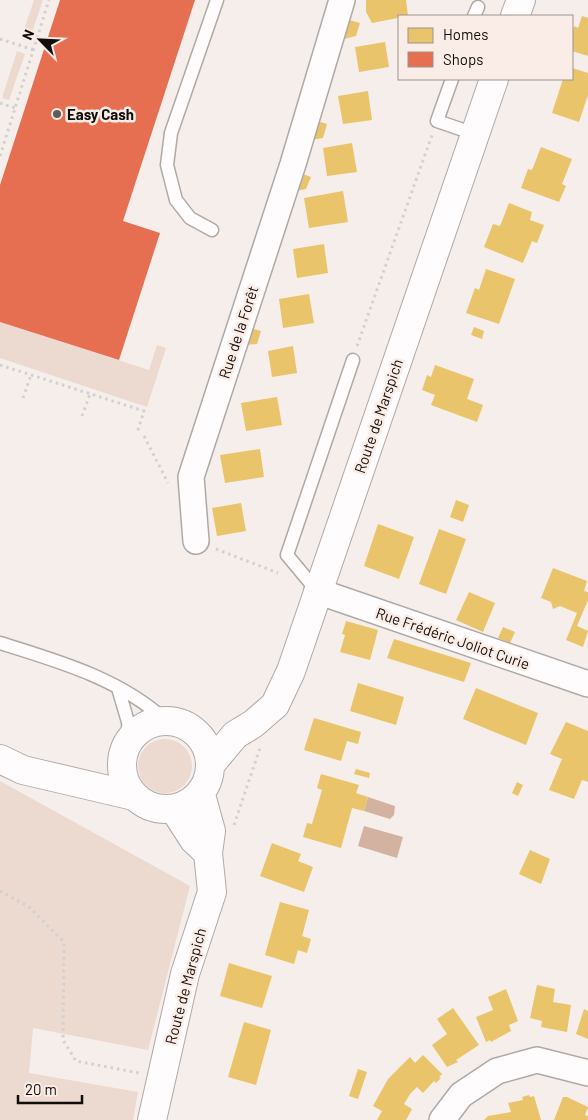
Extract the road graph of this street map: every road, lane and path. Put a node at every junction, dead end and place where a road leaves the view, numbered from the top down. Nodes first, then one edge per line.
1 (49, 0) edge
2 (217, 0) edge
3 (342, 0) edge
4 (521, 0) edge
5 (515, 15) edge
6 (0, 39) edge
7 (34, 50) junction
8 (452, 80) edge
9 (494, 80) edge
10 (0, 103) edge
11 (15, 108) junction
12 (437, 121) junction
13 (475, 134) junction
14 (0, 156) edge
15 (212, 230) dead end
16 (353, 360) joint
17 (0, 365) edge
18 (31, 375) junction
19 (90, 394) junction
20 (23, 398) dead end
21 (82, 416) dead end
22 (137, 433) dead end
23 (196, 541) joint
24 (283, 574) dead end
25 (317, 592) junction
26 (0, 643) edge
27 (588, 684) edge
28 (118, 688) junction
29 (166, 721) junction
30 (262, 743) dead end
31 (126, 747) junction
32 (207, 752) junction
33 (0, 759) edge
34 (69, 780) junction
35 (202, 795) junction
36 (134, 796) junction
37 (174, 809) junction
38 (234, 827) dead end
39 (208, 853) junction
40 (0, 891) edge
41 (588, 1073) edge
42 (161, 1077) junction
43 (152, 1120) edge
44 (442, 1120) edge

1 - 7 path
2 - 15 lane
3 - 23 street, Rue de la Forêt
4 - 5 main road
6 - 7 path
7 - 11 path
8 - 12 lane
9 - 13 main road, Route de Marspich
10 - 11 path
11 - 14 path
12 - 13 lane
12 - 16 path
13 - 25 main road, Route de Marspich
16 - 25 lane
17 - 18 path
18 - 19 path
18 - 20 path
19 - 21 path
19 - 22 path
23 - 24 path
25 - 27 street, Rue Frédéric Joliot Curie
25 - 32 main road, Route de Marspich
26 - 28 lane
28 - 29 lane
28 - 31 lane
29 - 31 main road
29 - 32 main road
30 - 38 path
31 - 34 main road
31 - 36 main road
32 - 35 main road
33 - 34 main road
34 - 36 main road
35 - 37 main road
35 - 39 main road, Route de Marspich
36 - 37 main road
37 - 39 main road
39 - 42 main road, Route de Marspich
40 - 42 path
41 - 44 street
42 - 43 main road, Route de Marspich

